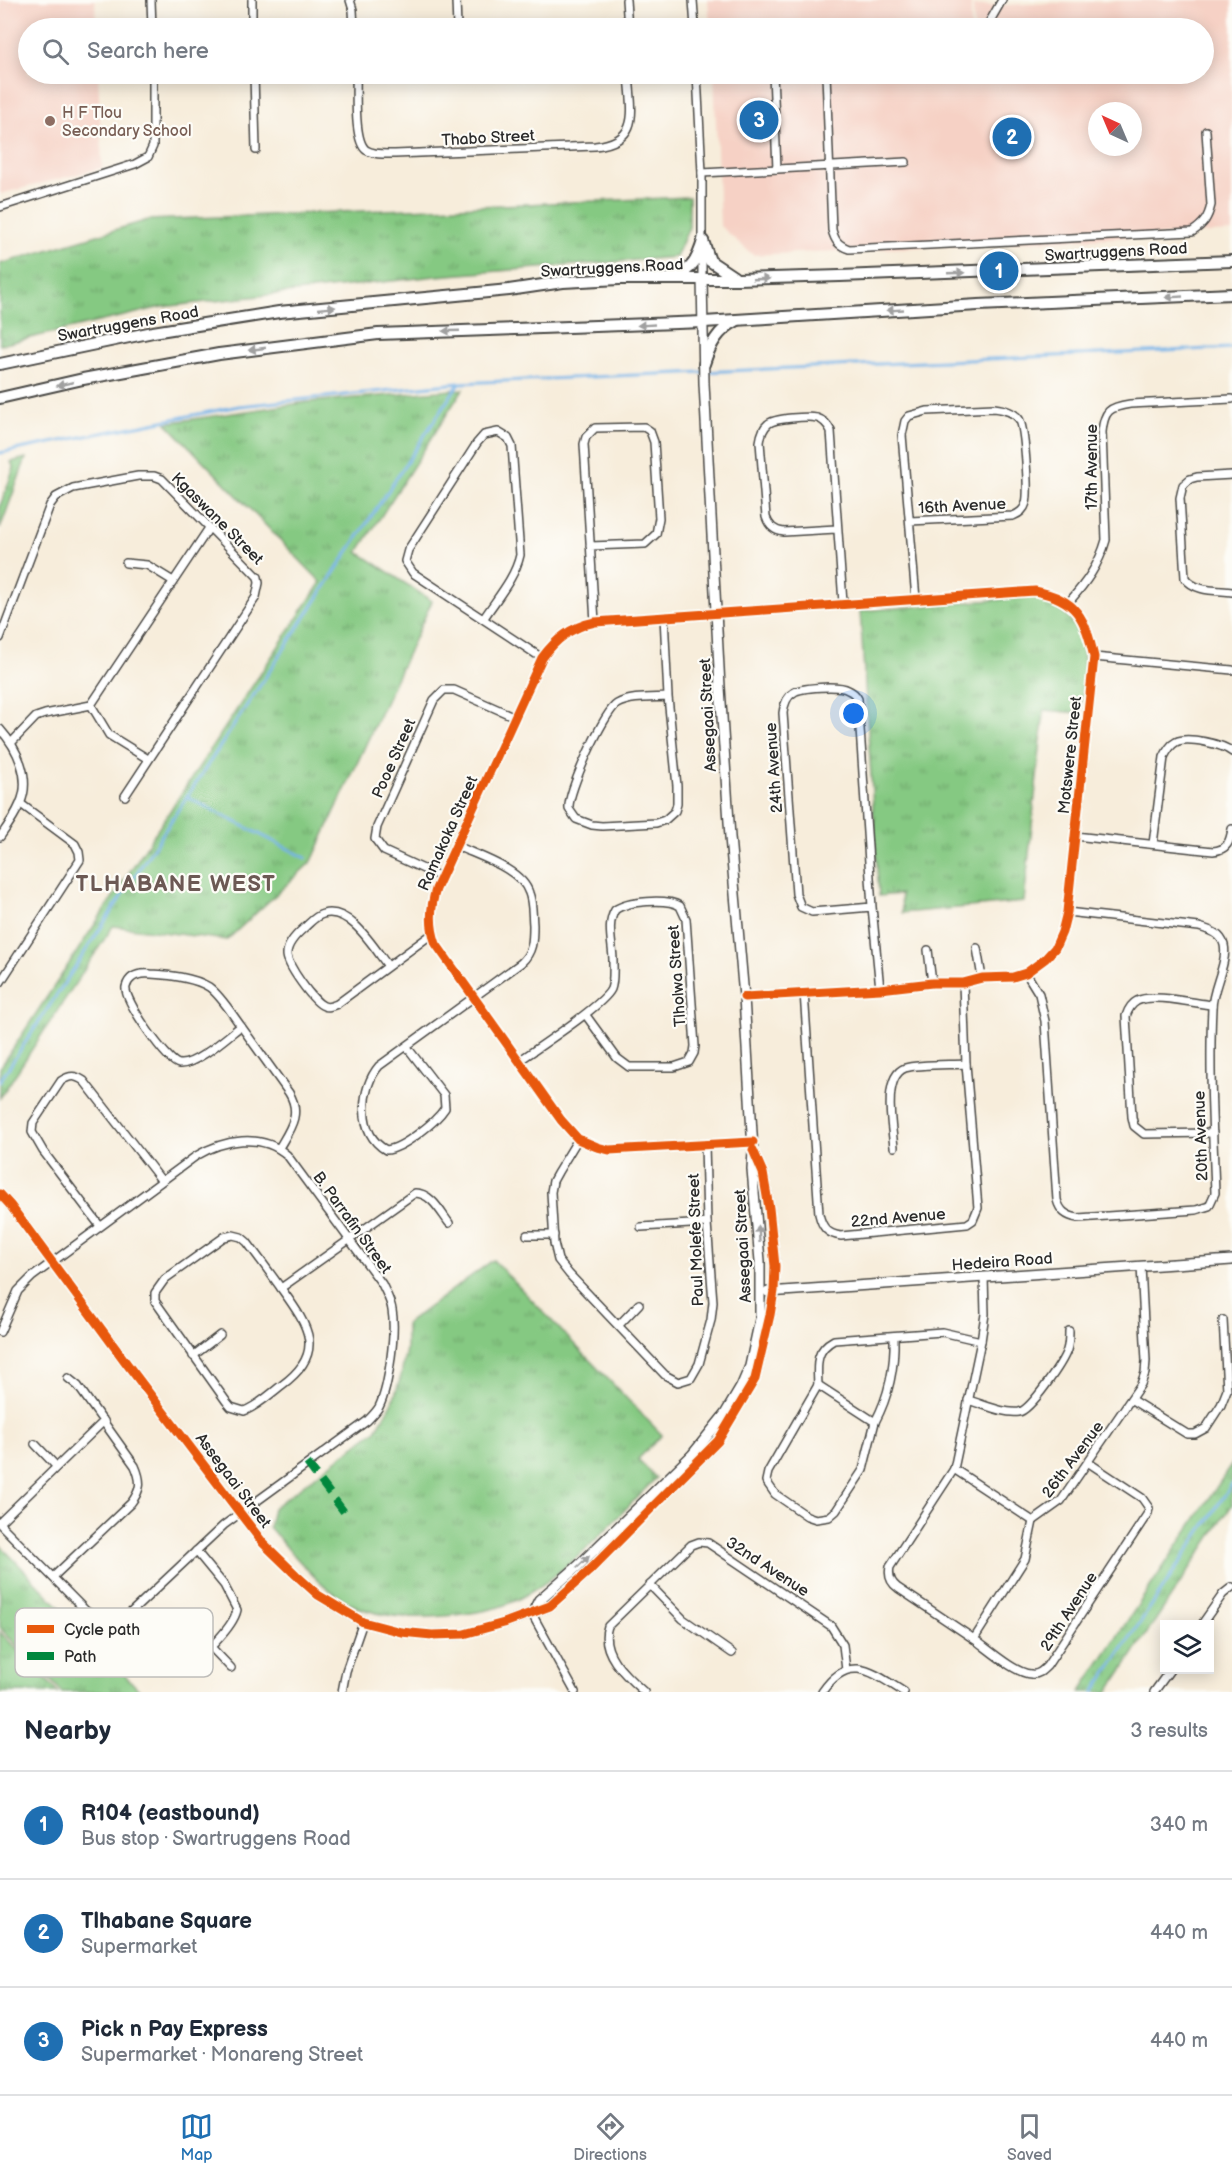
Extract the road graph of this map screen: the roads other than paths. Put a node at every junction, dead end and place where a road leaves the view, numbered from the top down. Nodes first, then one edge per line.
1 (151, 0) edge
2 (252, 0) edge
3 (350, 0) edge
4 (456, 0) edge
5 (626, 0) edge
6 (693, 0) edge
7 (1002, 0) edge
8 (152, 18) edge
9 (252, 18) edge
10 (353, 18) edge
11 (457, 18) edge
12 (627, 18) edge
13 (694, 18) edge
14 (992, 18) edge
15 (153, 84) edge
16 (254, 84) edge
17 (357, 84) edge
18 (630, 84) edge
19 (698, 84) edge
20 (773, 84) edge
21 (826, 84) edge
22 (1206, 131) dead end
23 (256, 150) dead end
24 (906, 162) dead end
25 (830, 166) junction
26 (777, 169) junction
27 (702, 173) junction
28 (0, 207) edge
29 (703, 241) junction
30 (1232, 261) edge
31 (702, 278) junction
32 (668, 279) junction
33 (738, 279) junction
34 (1232, 294) edge
35 (748, 318) junction
36 (704, 322) junction
37 (0, 364) edge
38 (704, 364) junction
39 (0, 398) edge
40 (1232, 399) edge
41 (1232, 475) edge
42 (910, 521) junction
43 (209, 528) junction
44 (836, 529) junction
45 (590, 546) junction
46 (126, 562) dead end
47 (172, 582) junction
48 (1232, 592) edge
49 (916, 599) junction
50 (843, 603) junction
51 (1068, 603) junction
52 (716, 613) junction
53 (664, 616) junction
54 (484, 618) junction
55 (595, 622) junction
56 (0, 638) edge
57 (1094, 657) junction
58 (542, 658) junction
59 (1232, 670) edge
60 (669, 697) junction
61 (91, 705) junction
62 (515, 717) junction
63 (0, 729) edge
64 (12, 742) junction
65 (1232, 752) edge
66 (148, 759) junction
67 (125, 796) dead end
68 (21, 804) junction
69 (1232, 829) edge
70 (1076, 836) junction
71 (0, 837) edge
72 (1154, 844) junction
73 (457, 846) junction
74 (441, 877) junction
75 (872, 907) junction
76 (1067, 912) junction
77 (432, 934) junction
78 (977, 948) dead end
79 (928, 950) dead end
80 (388, 966) junction
81 (1026, 973) junction
82 (982, 978) junction
83 (0, 983) edge
84 (932, 983) junction
85 (963, 983) junction
86 (880, 989) junction
87 (804, 992) junction
88 (744, 997) junction
89 (474, 998) junction
90 (1212, 1005) junction
91 (585, 1014) junction
92 (241, 1026) junction
93 (407, 1047) junction
94 (519, 1061) junction
95 (966, 1064) junction
96 (1214, 1133) junction
97 (578, 1139) junction
98 (705, 1144) junction
99 (753, 1146) junction
100 (894, 1147) dead end
101 (279, 1148) junction
102 (161, 1180) junction
103 (0, 1194) edge
104 (448, 1223) dead end
105 (707, 1223) junction
106 (100, 1226) junction
107 (641, 1227) dead end
108 (527, 1235) dead end
109 (554, 1235) junction
110 (349, 1239) junction
111 (1232, 1260) edge
112 (52, 1261) junction
113 (1141, 1266) junction
114 (984, 1277) junction
115 (281, 1288) junction
116 (774, 1291) junction
117 (760, 1293) junction
118 (639, 1304) dead end
119 (1223, 1320) dead end
120 (619, 1325) junction
121 (1069, 1331) dead end
122 (0, 1332) edge
123 (220, 1335) dead end
124 (894, 1336) junction
125 (981, 1341) junction
126 (193, 1356) junction
127 (68, 1378) dead end
128 (818, 1384) junction
129 (968, 1400) junction
130 (1132, 1400) junction
131 (104, 1421) junction
132 (875, 1422) junction
133 (35, 1444) dead end
134 (1089, 1462) junction
135 (56, 1466) junction
136 (954, 1469) junction
137 (240, 1513) junction
138 (1033, 1521) junction
139 (0, 1523) edge
140 (196, 1551) junction
141 (53, 1577) junction
142 (650, 1585) junction
143 (1232, 1587) edge
144 (83, 1608) edge
145 (135, 1608) edge
146 (532, 1614) junction
147 (1205, 1620) edge
148 (363, 1622) junction
149 (974, 1639) junction
150 (213, 1643) edge
151 (213, 1649) edge
152 (732, 1653) dead end
153 (231, 1668) dead end
154 (846, 1670) junction
155 (1167, 1674) edge
156 (342, 1692) edge
157 (575, 1692) edge
158 (644, 1692) edge
159 (822, 1692) edge
160 (904, 1692) edge
161 (1154, 1692) edge

1 - 8 street
2 - 9 street
3 - 10 street
4 - 11 street
5 - 12 street
6 - 13 street
7 - 14 street
15 - 28 street
16 - 23 street
17 - 18 street, Thabo Street
19 - 27 street
20 - 26 street
21 - 25 street
22 - 25 street
24 - 25 street
25 - 26 street
26 - 27 street
27 - 29 street
29 - 31 street
29 - 32 main road
29 - 33 main road
33 -> 30 main road, Swartruggens Road
31 - 32 main road, Swartruggens Road
31 - 33 main road, Swartruggens Road
31 - 36 street, Assegaai Street
37 -> 32 main road, Swartruggens Road
34 -> 35 main road
35 - 36 main road
35 - 38 main road
36 - 38 street, Assegaai Street
36 -> 39 main road
38 - 52 street, Assegaai Street
40 - 51 street, 17th Avenue
41 - 48 street
42 - 42 street, 16th Avenue
42 - 49 street, 16th Avenue
43 - 47 street
43 - 56 street, Kgaswane Street
43 - 66 street, Kgaswane Street
44 - 44 street
44 - 50 street
45 - 45 street
45 - 55 street
46 - 47 street
47 - 61 street
49 - 50 street
49 - 51 street
50 - 52 street
51 - 57 street, Motswere Street
52 - 53 street, Ramakoka Street
52 - 88 street, Assegaai Street
53 - 55 street, Ramakoka Street
53 - 60 street
54 - 54 street
54 - 58 street
55 - 58 street, Ramakoka Street
57 - 59 street
57 - 70 street, Motswere Street
58 - 62 street, Ramakoka Street
60 - 60 street
61 - 64 street
61 - 66 street
62 - 73 street, Ramakoka Street
62 - 74 street, Pooe Street
63 - 64 street
64 - 68 street
65 - 72 street
66 - 67 street, Kgaswane Street
68 - 71 street
68 - 83 street
69 - 72 street
70 - 72 street
70 - 76 street, Motswere Street
73 - 74 street, Ramakoka Street
73 - 89 street
74 - 77 street, Ramakoka Street
75 - 75 street, 24th Avenue
75 - 86 street, 24th Avenue
76 - 81 street, Motswere Street
76 - 90 street, 20th Avenue
77 - 80 street
77 - 89 street, Ramakoka Street
78 - 82 street
79 - 84 street
80 - 80 street
81 - 82 street, Motswere Street
81 - 96 street, 20th Avenue
82 - 85 street, Motswere Street
84 - 85 street, Motswere Street
84 - 86 street, Motswere Street
85 - 95 street, 22nd Avenue
86 - 87 street, Motswere Street
87 - 88 street, Motswere Street
87 - 95 street, 22nd Avenue
88 - 99 street, Assegaai Street
89 - 93 street
89 - 94 street, Ramakoka Street
90 - 96 street, 20th Avenue
90 - 96 street
91 - 91 street, Tlholwa Street
91 - 94 street, Tlholwa Street
92 - 92 street
92 - 101 street
93 - 93 street
94 - 97 street, Ramakoka Street
95 - 100 street
97 - 98 street
97 - 109 street, Paul Molefe Street
98 - 99 street
98 - 105 street, Paul Molefe Street
99 - 116 street, Assegaai Street
117 -> 99 street, Assegaai Street
101 - 102 street
101 - 110 street, B. Parrafin Street
102 - 106 street
102 - 106 street
103 - 112 street, Assegaai Street
104 - 110 street
105 - 107 street
105 - 120 street, Paul Molefe Street
106 - 112 street
108 - 109 street
109 - 120 street, Paul Molefe Street
110 - 115 street
110 - 137 street, B. Parrafin Street
111 - 113 street, Hedeira Road
112 - 122 street
112 - 137 street, Assegaai Street
113 - 114 street, Hedeira Road
113 - 130 street, 26th Avenue
114 - 116 street, Hedeira Road
114 - 125 street
115 - 126 street
115 - 126 street
116 - 117 street, Hedeira Road
116 - 146 street, Assegaai Street
146 -> 117 street, Assegaai Street
118 - 120 street
119 - 130 street
121 - 129 street
123 - 126 street
124 - 125 street
124 - 128 street
124 - 132 street
125 - 129 street
127 - 131 street
128 - 132 street
128 - 132 street
129 - 136 street
130 - 134 street, 26th Avenue
131 - 135 street
131 - 141 street
133 - 135 street
134 - 138 street, 26th Avenue
134 - 149 street, 29th Avenue
135 - 139 street
136 - 138 street
136 - 149 street
137 - 140 street, B. Parrafin Street
137 - 148 street, Assegaai Street
138 - 149 street
139 - 141 street
140 - 145 street, B. Parrafin Street
140 - 150 street
141 - 144 street
142 - 152 street
142 - 154 street, 32nd Avenue
142 - 158 street, 32nd Avenue
143 - 147 street
146 - 148 street, Assegaai Street
146 - 157 street
148 - 156 street
151 - 153 street
154 - 159 street
154 - 160 street
155 - 161 street

